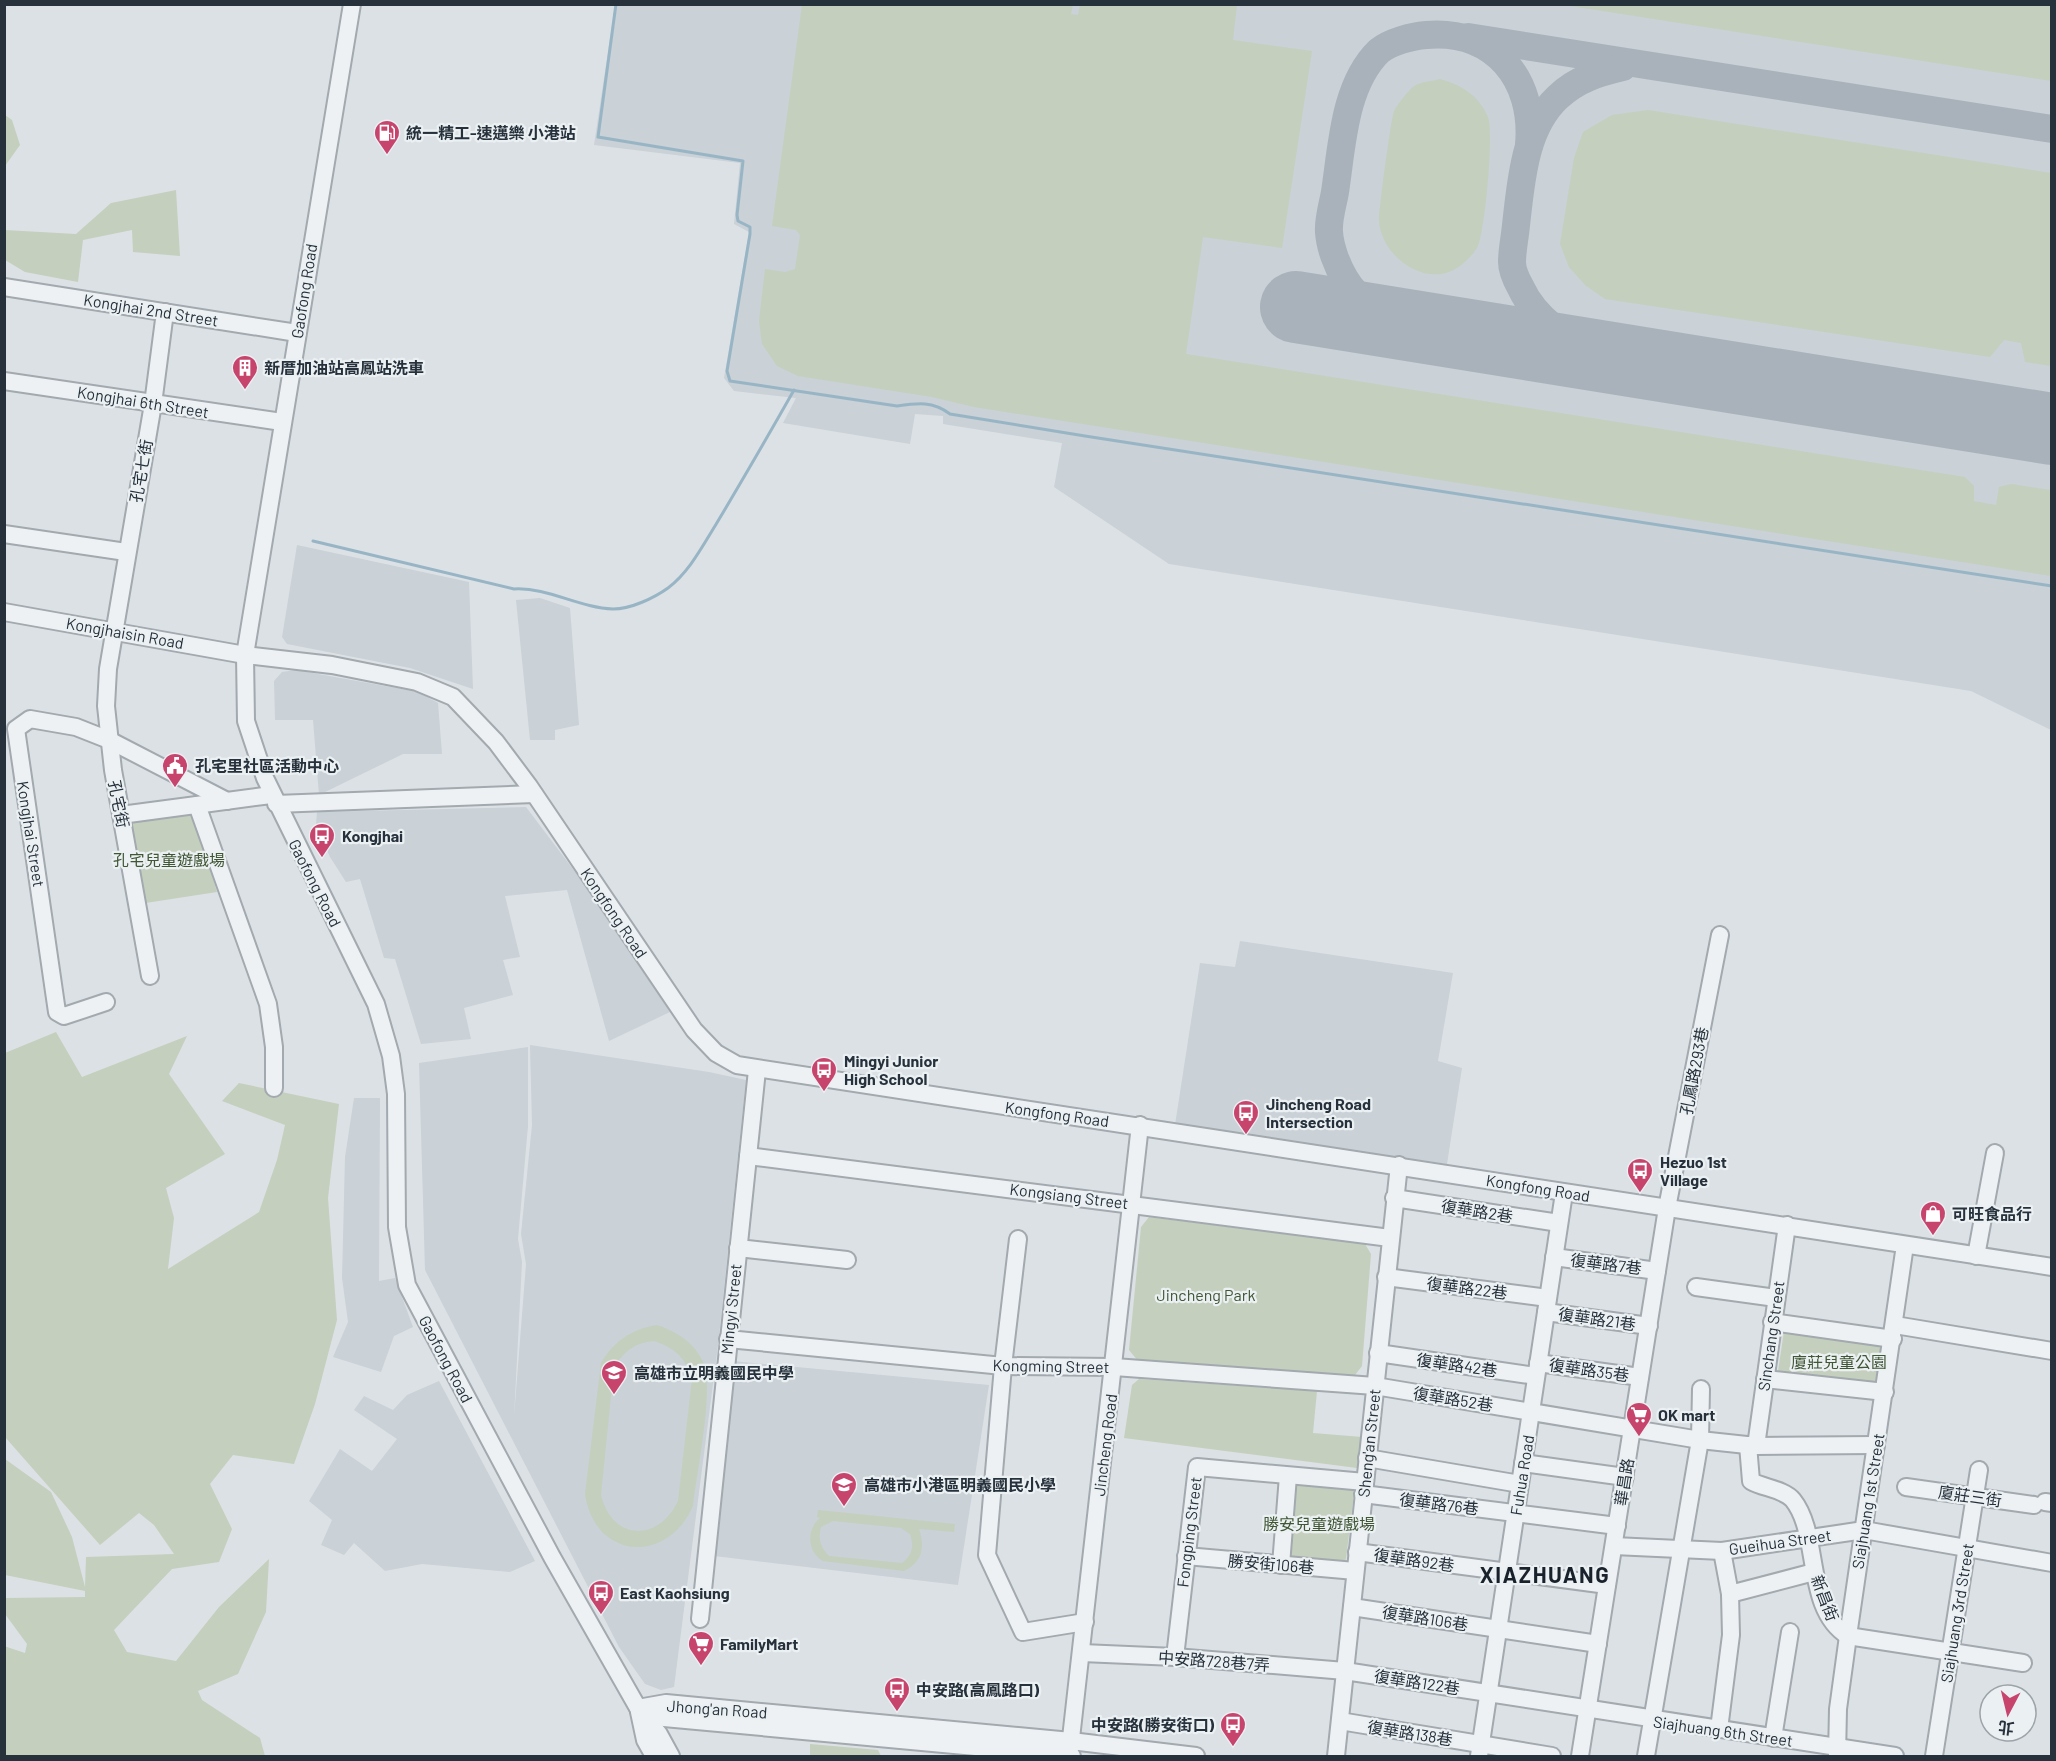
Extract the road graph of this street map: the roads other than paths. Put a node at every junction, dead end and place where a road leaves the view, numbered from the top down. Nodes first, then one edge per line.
1 (352, 4) edge
2 (4, 287) edge
3 (165, 312) junction
4 (297, 333) junction
5 (4, 381) edge
6 (153, 404) junction
7 (282, 422) junction
8 (4, 534) edge
9 (126, 552) junction
10 (4, 612) edge
11 (114, 631) junction
12 (244, 655) junction
13 (109, 740) junction
14 (534, 794) junction
15 (274, 800) junction
16 (227, 801) junction
17 (197, 805) junction
18 (121, 815) junction
19 (1720, 935) dead end
20 (150, 976) dead end
21 (106, 1002) dead end
22 (757, 1070) junction
23 (274, 1088) dead end
24 (1140, 1125) junction
25 (1995, 1153) dead end
26 (748, 1156) junction
27 (1399, 1165) junction
28 (1564, 1192) junction
29 (1394, 1198) junction
30 (1131, 1204) junction
31 (1667, 1208) junction
32 (1559, 1223) junction
33 (1787, 1225) junction
34 (1390, 1238) junction
35 (1018, 1239) dead end
36 (1905, 1245) junction
37 (738, 1248) junction
38 (1976, 1256) junction
39 (1554, 1257) junction
40 (848, 1260) dead end
41 (2052, 1267) edge
42 (1658, 1271) junction
43 (1386, 1277) junction
44 (1696, 1287) dead end
45 (1776, 1298) junction
46 (1547, 1305) junction
47 (1772, 1322) junction
48 (1649, 1326) junction
49 (1894, 1332) junction
50 (728, 1339) junction
51 (2052, 1351) edge
52 (1378, 1353) junction
53 (1003, 1366) junction
54 (1114, 1367) junction
55 (1537, 1370) junction
56 (1640, 1377) junction
57 (1765, 1379) junction
58 (1374, 1386) junction
59 (1701, 1389) dead end
60 (1885, 1392) junction
61 (1531, 1412) junction
62 (1632, 1428) junction
63 (1701, 1440) junction
64 (1876, 1445) junction
65 (1752, 1446) junction
66 (1367, 1458) junction
67 (1523, 1463) junction
68 (1979, 1470) dead end
69 (1288, 1476) junction
70 (1625, 1477) junction
71 (1520, 1484) junction
72 (1906, 1487) dead end
73 (1364, 1488) junction
74 (1975, 1497) junction
75 (2043, 1504) edge
76 (1516, 1514) junction
77 (1617, 1526) junction
78 (1864, 1530) junction
79 (1807, 1538) junction
80 (1614, 1546) junction
81 (1967, 1548) junction
82 (1680, 1549) junction
83 (1722, 1551) junction
84 (1357, 1552) junction
85 (1186, 1556) junction
86 (2052, 1563) edge
87 (1281, 1565) junction
88 (1355, 1571) junction
89 (1814, 1572) junction
90 (1507, 1573) junction
91 (1607, 1585) junction
92 (1730, 1594) junction
93 (1352, 1607) junction
94 (700, 1619) dead end
95 (1085, 1622) junction
96 (1498, 1629) junction
97 (1790, 1632) dead end
98 (1848, 1636) junction
99 (1598, 1644) junction
100 (1951, 1652) junction
101 (1082, 1653) junction
102 (1175, 1657) junction
103 (2023, 1662) dead end
104 (1345, 1671) junction
105 (1489, 1693) junction
106 (638, 1708) junction
107 (1587, 1710) junction
108 (1651, 1720) junction
109 (1340, 1721) junction
110 (1719, 1729) junction
111 (1773, 1738) junction
112 (1480, 1751) edge
113 (1071, 1752) edge
114 (1837, 1752) edge
115 (654, 1756) edge
116 (671, 1756) edge
117 (1196, 1756) edge
118 (1336, 1756) edge
119 (1552, 1756) edge
120 (1580, 1756) edge
121 (1646, 1756) edge
122 (1895, 1756) edge
123 (1934, 1756) edge

1 - 4 street, Gaofong Road
2 - 3 street, Kongjhai 2nd Street
3 - 4 street, Kongjhai 2nd Street
3 - 6 street, 孔宅七街
4 - 7 street, Gaofong Road
5 - 6 street, Kongjhai 6th Street
6 - 7 street, Kongjhai 6th Street
6 - 9 street, 孔宅七街
7 - 12 street, Gaofong Road
8 - 9 street
9 - 11 street, 孔宅七街
10 - 11 street, Kongjhaisin Road
11 - 12 street, Kongjhaisin Road
11 - 13 street, 孔宅街
12 - 14 street, Kongfong Road
12 - 15 street, Gaofong Road
13 - 16 street, Kongjhai Street
13 - 18 street, 孔宅街
13 - 21 street, Kongjhai Street
14 - 15 street
14 - 22 street, Kongfong Road
15 - 16 street
15 - 106 street, Gaofong Road
16 - 17 street
17 - 18 street
17 - 23 street
18 - 20 street, 孔宅街
19 - 31 street, 孔鳳路293巷
22 - 24 street, Kongfong Road
22 - 26 street, Mingyi Street
24 - 27 street, Kongfong Road
24 - 30 street, Jincheng Road
25 - 38 street
26 - 30 street, Kongsiang Street
26 - 37 street, Mingyi Street
27 - 28 street, Kongfong Road
27 - 29 street, Sheng'an Street
28 - 31 street, Kongfong Road
28 - 32 street, Fuhua Road
29 - 32 street, 復華路2巷
29 - 34 street, Sheng'an Street
30 - 34 street, Kongsiang Street
30 - 54 street, Jincheng Road
31 - 33 street, Kongfong Road
31 - 42 street, 華昌路
32 - 39 street, Fuhua Road
33 - 36 street, Kongfong Road
33 - 45 street, Sinchang Street
34 - 43 street, Sheng'an Street
35 - 53 street
36 - 38 street, Kongfong Road
36 - 49 street, Siajhuang 1st Street
37 - 40 street
37 - 50 street, Mingyi Street
38 - 41 street, Kongfong Road
39 - 42 street, 復華路7巷
39 - 46 street, Fuhua Road
42 - 48 street, 華昌路
43 - 46 street, 復華路22巷
43 - 52 street, Sheng'an Street
44 - 45 street
45 - 47 street, Sinchang Street
46 - 48 street, 復華路21巷
46 - 55 street, Fuhua Road
47 - 49 street
47 - 57 street, Sinchang Street
48 - 56 street, 華昌路
49 - 51 street
49 - 60 street, Siajhuang 1st Street
50 - 53 street, Kongming Street
50 - 94 street, Mingyi Street
52 - 55 street, 復華路42巷
52 - 58 street, Sheng'an Street
53 - 54 street, Kongming Street
53 - 95 street
54 - 58 street, Kongming Street
54 - 95 street, Jincheng Road
55 - 56 street, 復華路35巷
55 - 61 street, Fuhua Road
56 - 62 street, 華昌路
57 - 60 street
57 - 65 street, Sinchang Street
58 - 61 street, 復華路52巷
58 - 66 street, Sheng'an Street
59 - 63 street
60 - 64 street, Siajhuang 1st Street
61 - 62 street, 復華路52巷
61 - 67 street, Fuhua Road
62 - 63 street
62 - 70 street, 華昌路
63 - 65 street
63 - 82 street
64 - 65 street
64 - 78 street, Siajhuang 1st Street
65 - 79 street, 新昌街
66 - 71 street
66 - 73 street, Sheng'an Street
67 - 70 street
67 - 71 street, Fuhua Road
68 - 74 street, Siajhuang 3rd Street
69 - 73 street, Fongping Street
69 - 85 street, Fongping Street
69 - 87 street
70 - 77 street, 華昌路
71 - 76 street, Fuhua Road
72 - 74 street, 廈莊三街
73 - 76 street, 復華路76巷
73 - 84 street, Sheng'an Street
74 - 75 street, 廈莊三街
74 - 81 street, Siajhuang 3rd Street
76 - 77 street, 復華路76巷
76 - 90 street, Fuhua Road
77 - 80 street, 華昌路
78 - 79 street, Gueihua Street
78 - 81 street, Gueihua Street
78 - 98 street, Siajhuang 1st Street
79 - 83 street, Gueihua Street
79 - 89 street, 新昌街
80 - 82 street, Gueihua Street
80 - 91 street, 華昌路
81 - 86 street, Gueihua Street
81 - 100 street, Siajhuang 3rd Street
82 - 83 street, Gueihua Street
82 - 108 street
83 - 92 street
84 - 88 street, Sheng'an Street
84 - 90 street, 復華路92巷
85 - 87 street, 勝安街106巷
85 - 102 street, Fongping Street
87 - 88 street, 勝安街106巷
88 - 93 street, Sheng'an Street
89 - 92 street
89 - 98 street, 新昌街
90 - 91 street, 復華路92巷
90 - 96 street, Fuhua Road
91 - 99 street, 華昌路
92 - 110 street
93 - 96 street, 復華路106巷
93 - 104 street, Sheng'an Street
95 - 101 street, Jincheng Road
96 - 99 street, 復華路106巷
96 - 105 street, Fuhua Road
97 - 111 street
98 - 100 street, 新昌街
98 - 114 street, Siajhuang 1st Street
99 - 107 street, 華昌路
100 - 103 street, 新昌街
100 - 123 street, Siajhuang 3rd Street
101 - 102 street, 中安路728巷7弄
101 - 113 street, Jincheng Road
102 - 104 street, 中安路728巷7弄
104 - 105 street, 復華路122巷
104 - 109 street, Sheng'an Street
105 - 107 street, 復華路122巷
105 - 112 street, Fuhua Road
106 - 113 street, Jhong'an Road
106 - 115 street, Gaofong Road
106 - 116 street, Gaofong Road
107 - 108 street, Siajhuang 6th Street
107 - 120 street, 華昌路
108 - 110 street, Siajhuang 6th Street
108 - 121 street
109 - 112 street, 復華路138巷
109 - 118 street, Sheng'an Street
110 - 111 street, Siajhuang 6th Street
111 - 114 street, Siajhuang 6th Street
112 - 119 street, 復華路138巷
113 - 117 street, Jhong'an Road
114 - 122 street, Siajhuang 6th Street

